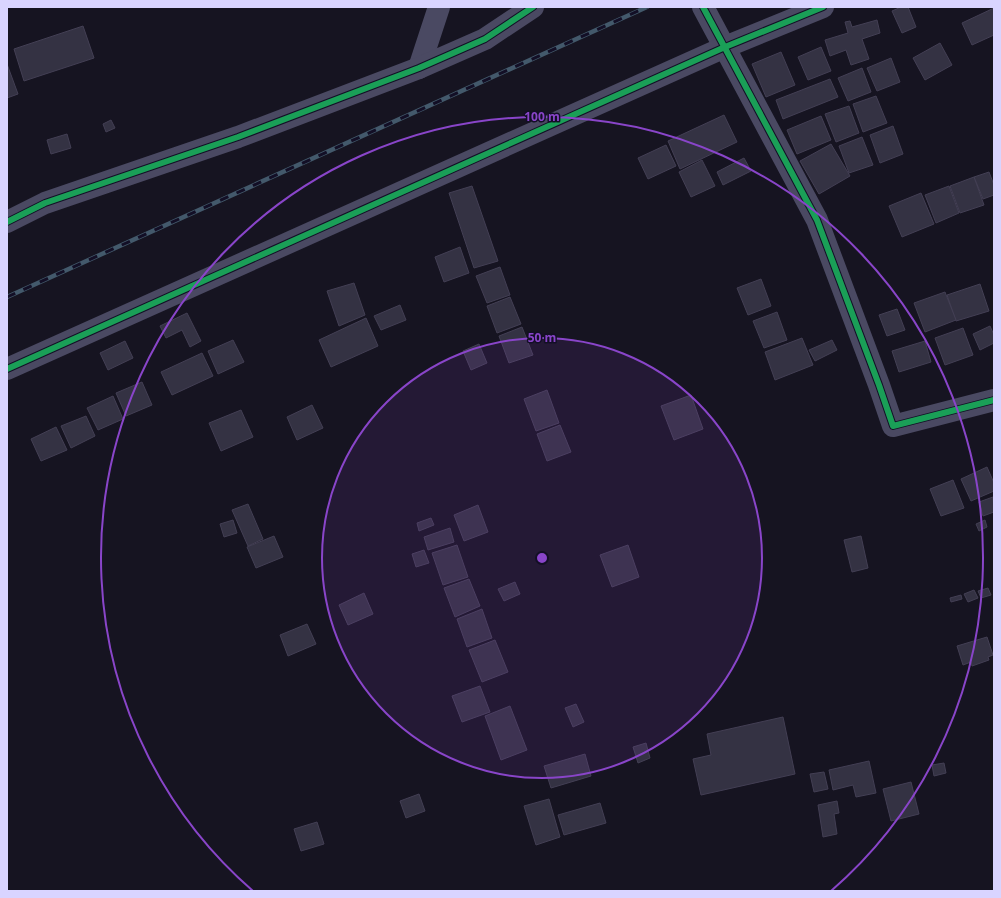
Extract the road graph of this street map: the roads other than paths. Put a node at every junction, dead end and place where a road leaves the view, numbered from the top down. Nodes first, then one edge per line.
1 (439, 7) edge
2 (533, 7) edge
3 (703, 7) edge
4 (823, 7) edge
5 (725, 47) junction
6 (419, 68) junction
7 (7, 222) edge
8 (7, 368) edge
9 (994, 400) edge

1 - 6 street
2 - 6 street
3 - 5 street
4 - 5 street
5 - 8 street
5 - 9 street
6 - 7 street

